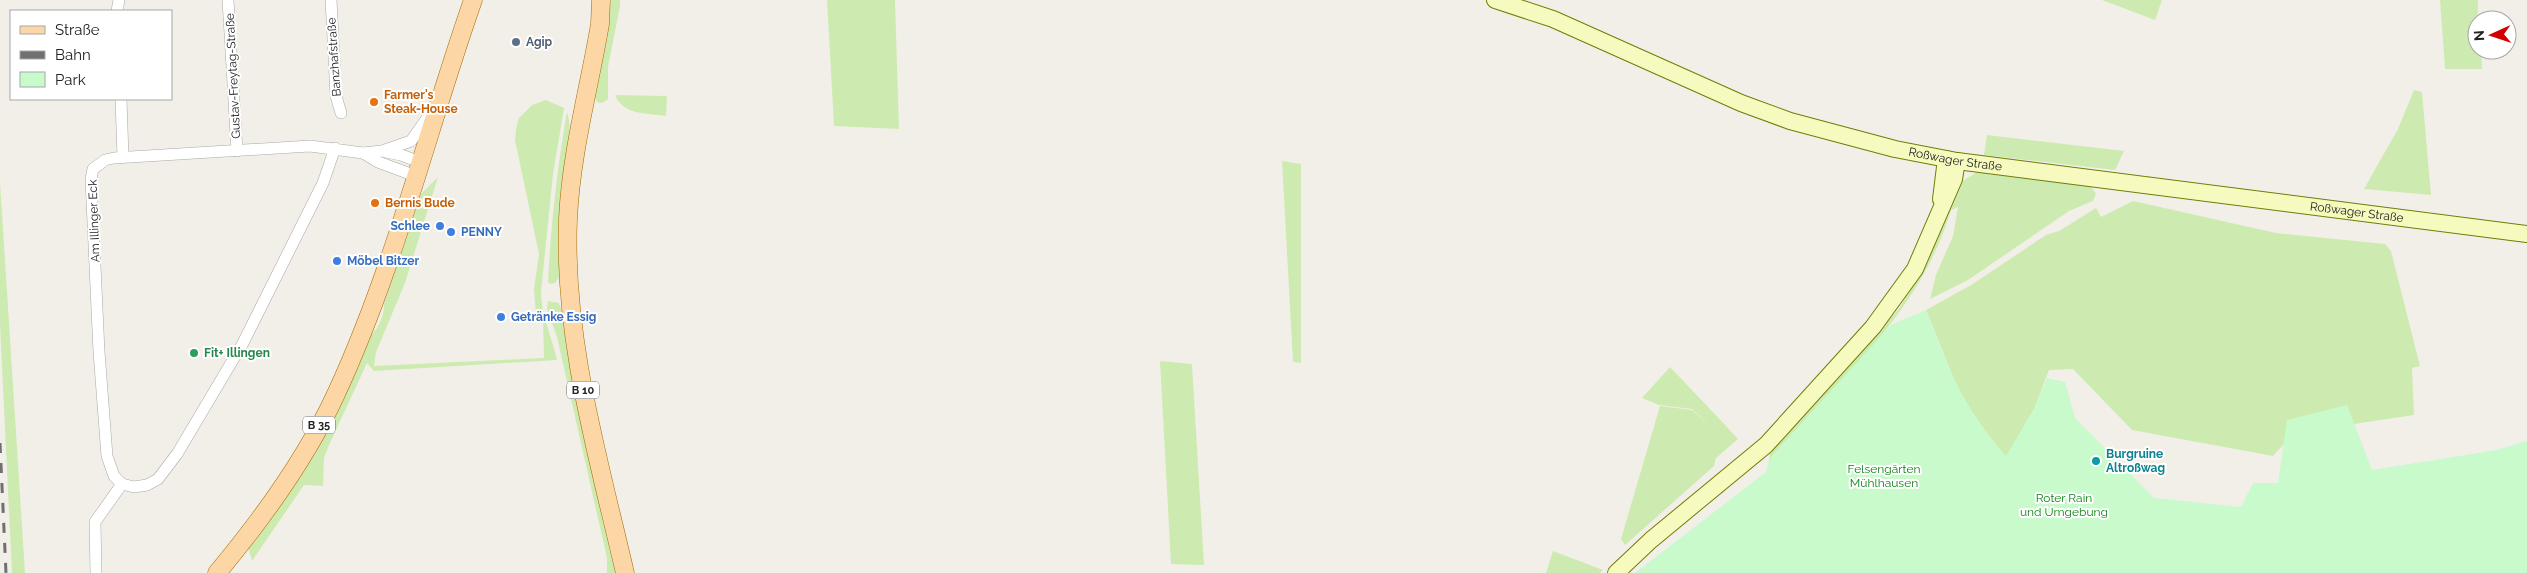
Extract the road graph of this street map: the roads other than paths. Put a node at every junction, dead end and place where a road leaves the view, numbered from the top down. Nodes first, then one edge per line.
1 (228, 0) edge
2 (331, 0) edge
3 (473, 0) edge
4 (601, 0) edge
5 (1495, 0) edge
6 (441, 98) junction
7 (121, 100) edge
8 (341, 113) dead end
9 (335, 148) junction
10 (237, 151) junction
11 (382, 151) junction
12 (363, 153) junction
13 (123, 157) junction
14 (1952, 160) junction
15 (418, 169) junction
16 (2527, 234) edge
17 (122, 484) junction
18 (96, 573) edge
19 (217, 573) edge
20 (625, 573) edge
21 (1616, 573) edge

1 - 10 street, Gustav-Freytag-Straße
2 - 8 street, Banzhafstraße
3 - 6 main road, B 35
4 - 20 main road, B 10
5 - 14 street, Roßwager Straße
6 - 11 street
6 - 15 main road, B 35
7 - 13 street
9 - 10 street, Am Illinger Eck
9 - 12 street, Am Illinger Eck
9 - 17 street
10 - 13 street, Am Illinger Eck
11 - 12 street
11 - 15 street
12 - 15 street
13 - 17 street, Am Illinger Eck
14 - 16 street, Roßwager Straße
14 - 21 street
15 - 19 main road, B 35
17 - 18 street

